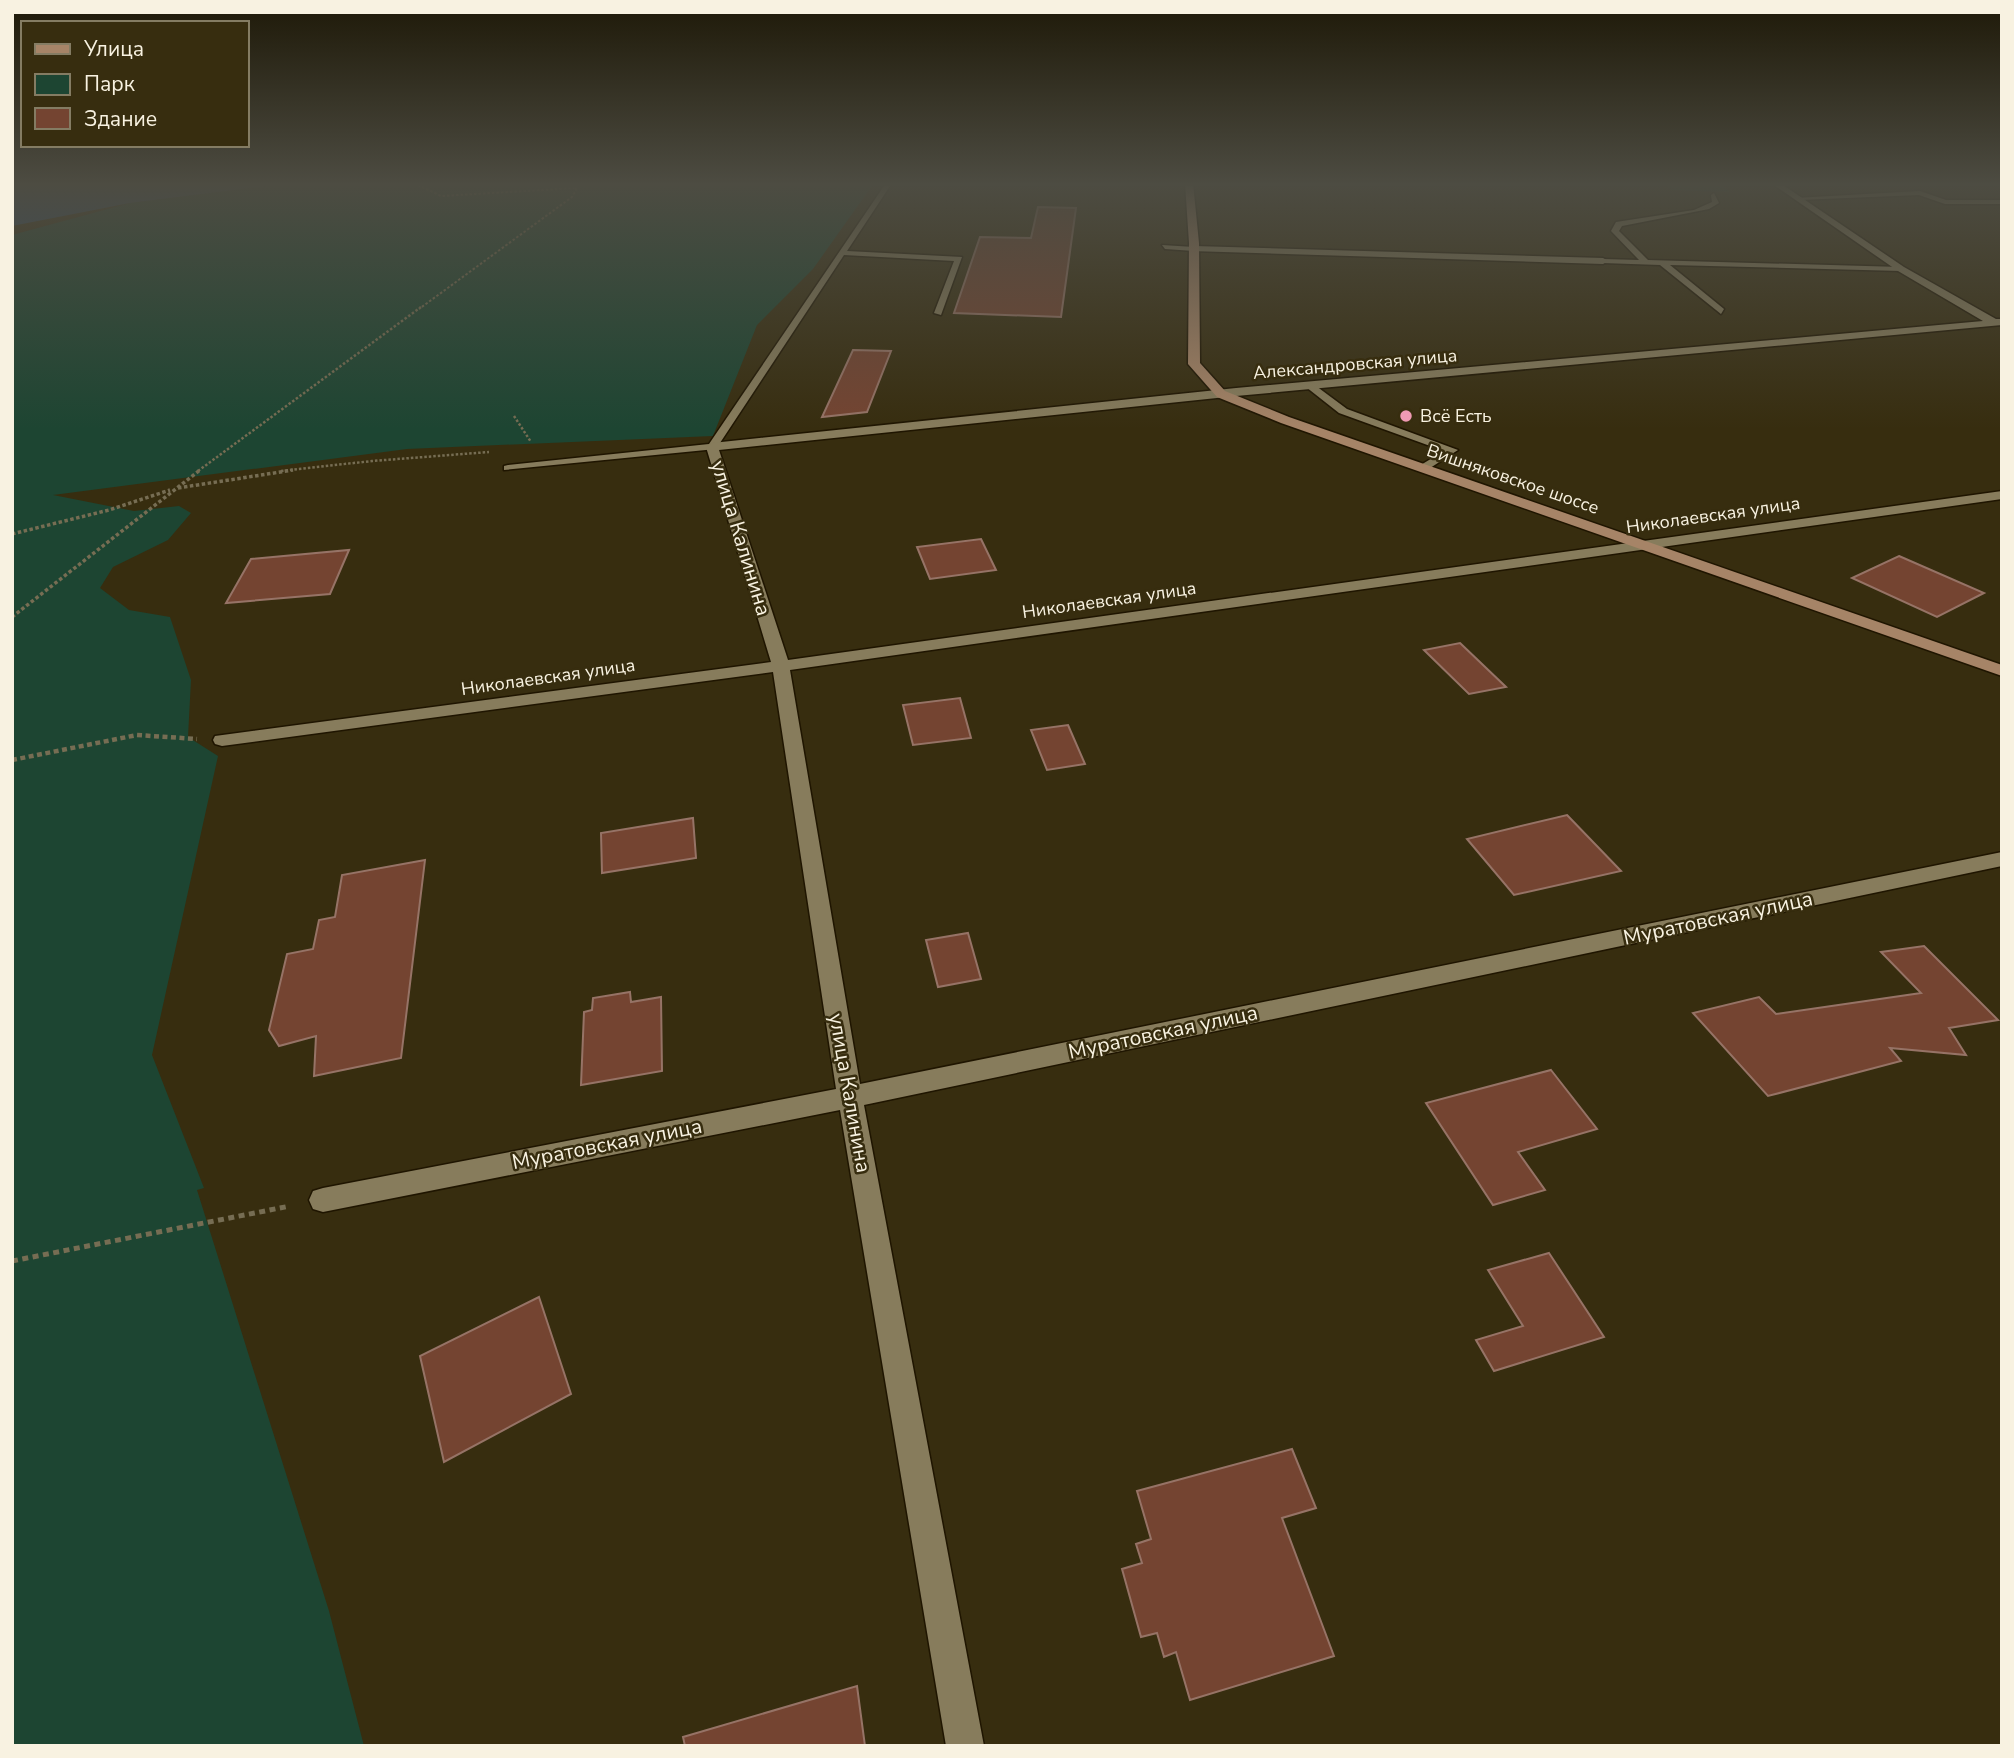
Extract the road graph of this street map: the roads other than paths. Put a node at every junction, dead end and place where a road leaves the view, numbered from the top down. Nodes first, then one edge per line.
1 (833, 265) edge
2 (957, 265) edge
3 (1194, 265) edge
4 (1666, 265) edge
5 (1745, 265) edge
6 (1895, 265) edge
7 (1901, 269) junction
8 (1721, 310) dead end
9 (938, 313) dead end
10 (2000, 324) edge
11 (1309, 386) junction
12 (1221, 394) junction
13 (712, 447) junction
14 (508, 468) dead end
15 (1423, 468) junction
16 (2002, 495) edge
17 (1642, 545) junction
18 (781, 666) junction
19 (2002, 671) edge
20 (222, 740) road end
21 (2002, 859) edge
22 (850, 1097) junction
23 (323, 1200) road end
24 (965, 1746) edge

1 - 13 lane
2 - 9 lane
3 - 12 street, Вишняковское шоссе
4 - 8 lane
5 - 7 lane
6 - 7 street
7 - 10 street
10 - 11 street, Александровская улица
11 - 12 street, Александровская улица
11 - 15 lane
12 - 13 street, Александровская улица
12 - 15 street, Вишняковское шоссе
13 - 14 lane
13 - 18 street, улица Калинина
15 - 17 street, Вишняковское шоссе
16 - 17 street, Николаевская улица
17 - 18 street, Николаевская улица
17 - 19 street, Вишняковское шоссе
18 - 20 street, Николаевская улица
18 - 22 street, улица Калинина
21 - 22 street, Муратовская улица
22 - 23 street, Муратовская улица
22 - 24 street, улица Калинина

